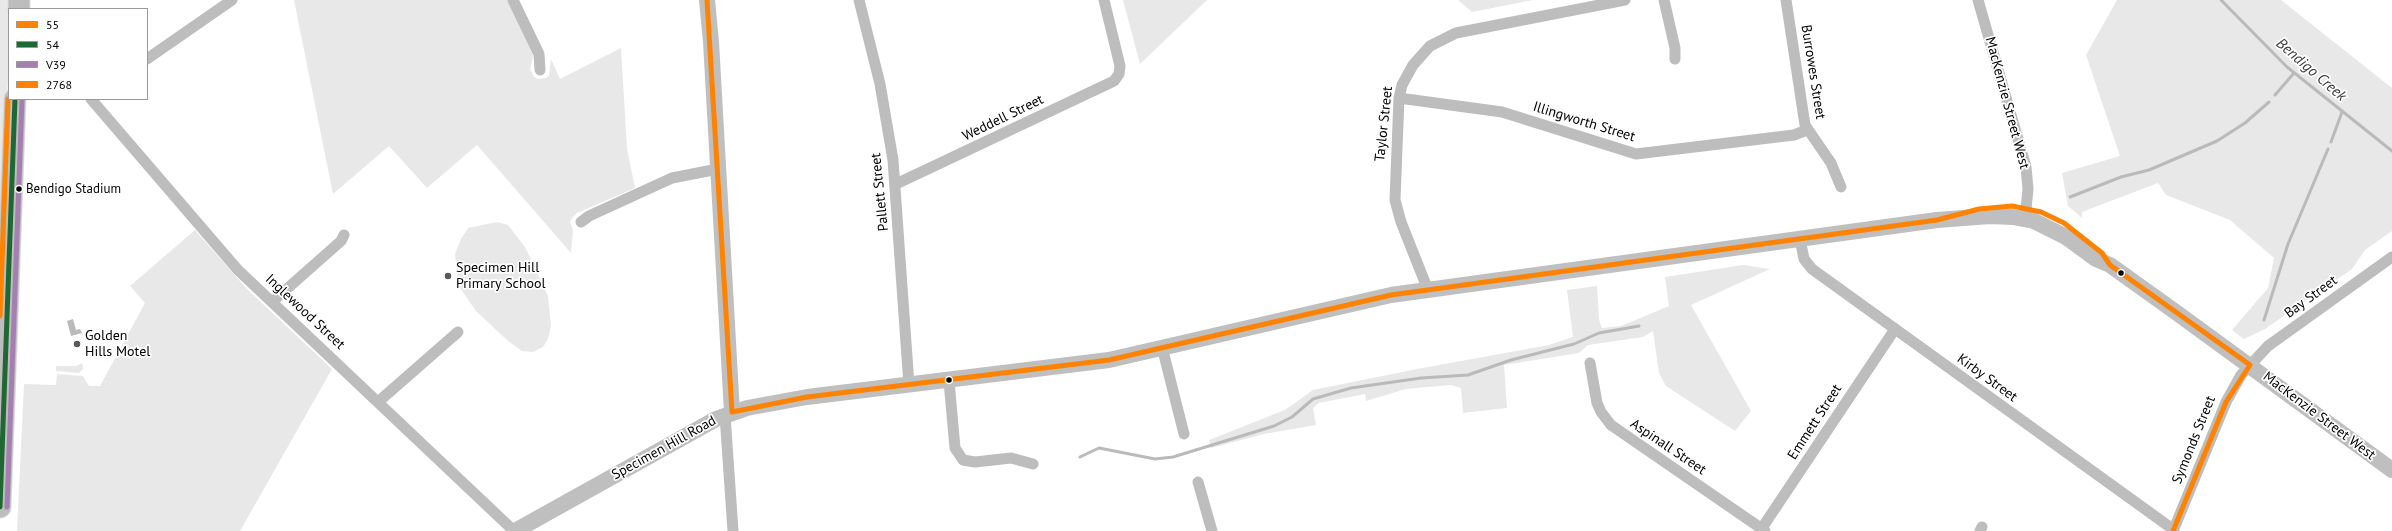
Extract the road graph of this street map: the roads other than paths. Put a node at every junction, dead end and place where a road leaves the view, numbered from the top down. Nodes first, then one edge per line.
1 (232, 0) edge
2 (513, 0) edge
3 (707, 0) edge
4 (859, 0) edge
5 (1104, 0) edge
6 (1625, 0) edge
7 (1664, 0) edge
8 (1786, 0) edge
9 (1978, 0) edge
10 (218, 3) edge
11 (148, 58) edge
12 (1675, 59) dead end
13 (540, 70) dead end
14 (1399, 98) junction
15 (16, 100) edge
16 (92, 100) edge
17 (1807, 130) junction
18 (718, 168) junction
19 (896, 184) junction
20 (1841, 187) dead end
21 (2026, 213) junction
22 (581, 222) dead end
23 (344, 235) dead end
24 (1800, 239) junction
25 (2392, 257) edge
26 (1428, 290) junction
27 (272, 302) junction
28 (1895, 329) junction
29 (458, 332) dead end
30 (1162, 347) junction
31 (1590, 363) dead end
32 (2250, 365) junction
33 (949, 381) junction
34 (909, 385) junction
35 (378, 402) junction
36 (729, 413) junction
37 (1184, 434) dead end
38 (1033, 464) dead end
39 (2392, 470) edge
40 (1198, 482) dead end
41 (0, 507) edge
42 (1762, 530) edge
43 (2173, 530) edge
44 (516, 531) edge
45 (733, 531) edge
46 (1212, 531) edge

1 - 10 street
2 - 13 street
3 - 18 main road
4 - 19 street, Pallett Street
5 - 19 street, Weddell Street
6 - 14 street, Taylor Street
7 - 12 street
8 - 17 street, Burrowes Street
9 - 21 street, MacKenzie Street West
10 - 11 street
14 - 17 street, Illingworth Street
14 - 26 street, Taylor Street
15 - 41 highway
16 - 27 street, Inglewood Street
17 - 20 street, Burrowes Street
18 - 22 street
18 - 36 main road
19 - 34 street, Pallett Street
21 - 24 main road, Specimen Hill Road
21 - 32 main road, MacKenzie Street West
23 - 27 street
24 - 26 main road, Specimen Hill Road
24 - 28 street, Kirby Street
25 - 32 street, Bay Street
26 - 30 main road, Specimen Hill Road
27 - 35 street, Inglewood Street
28 - 42 street, Emmett Street
28 - 43 street, Kirby Street
29 - 35 street
30 - 33 main road, Specimen Hill Road
30 - 37 street
31 - 42 street, Aspinall Street
32 - 39 main road, MacKenzie Street West
32 - 43 street, Symonds Street
33 - 34 main road, Specimen Hill Road
33 - 38 street
34 - 36 main road, Specimen Hill Road
35 - 44 street, Inglewood Street
36 - 44 main road, Specimen Hill Road
36 - 45 street
40 - 46 street

